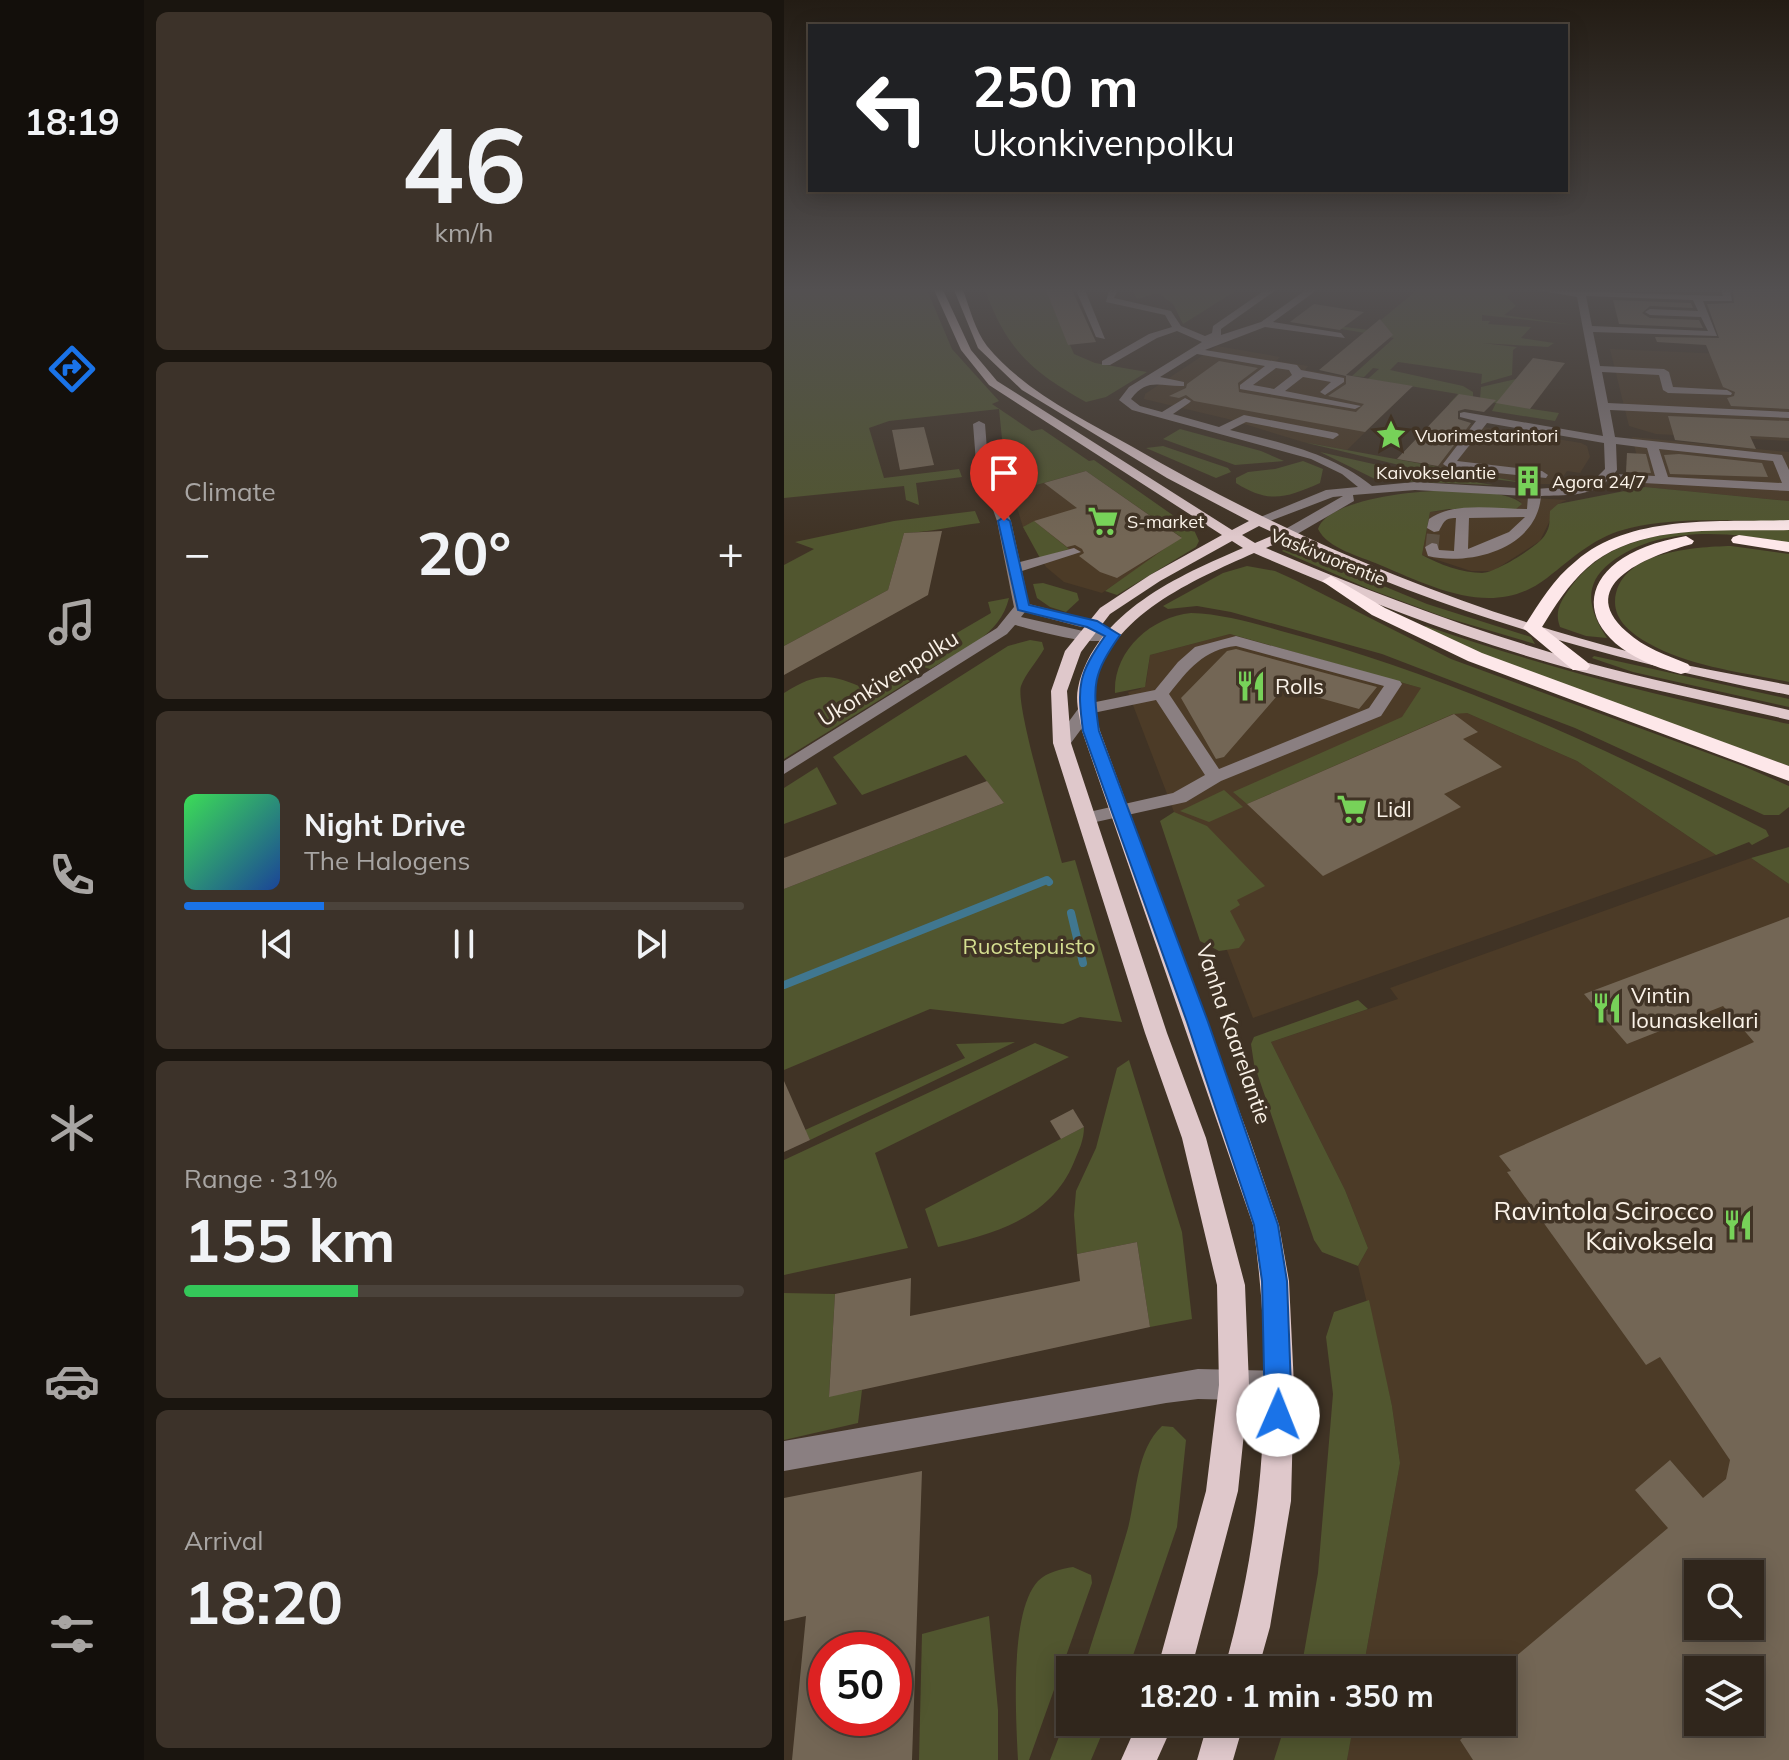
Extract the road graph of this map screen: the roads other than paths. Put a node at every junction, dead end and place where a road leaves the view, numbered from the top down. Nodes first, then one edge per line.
1 (981, 372) edge
2 (1008, 372) edge
3 (1160, 372) edge
4 (1263, 372) edge
5 (1294, 372) edge
6 (1597, 372) edge
7 (1664, 372) edge
8 (1301, 373) junction
9 (1150, 379) junction
10 (1180, 384) dead end
11 (1325, 392) dead end
12 (1276, 393) junction
13 (1727, 393) dead end
14 (1185, 401) dead end
15 (1355, 406) dead end
16 (1604, 406) junction
17 (1165, 415) junction
18 (1464, 415) dead end
19 (1789, 415) edge
20 (1483, 420) junction
21 (979, 424) dead end
22 (1221, 430) junction
23 (1333, 435) dead end
24 (1610, 440) junction
25 (1652, 445) junction
26 (1698, 467) junction
27 (1542, 475) dead end
28 (1607, 477) junction
29 (1663, 482) junction
30 (1789, 486) edge
31 (1363, 490) junction
32 (1535, 493) junction
33 (1463, 512) junction
34 (1494, 512) junction
35 (1531, 513) junction
36 (1260, 520) junction
37 (1789, 525) edge
38 (1434, 528) dead end
39 (1230, 534) junction
40 (1287, 534) junction
41 (1494, 544) junction
42 (1432, 547) dead end
43 (1789, 547) edge
44 (1254, 548) junction
45 (1074, 552) dead end
46 (1461, 557) junction
47 (1015, 568) junction
48 (1331, 581) junction
49 (1018, 614) junction
50 (1532, 628) junction
51 (1087, 630) junction
52 (1113, 635) junction
53 (1580, 666) junction
54 (1681, 668) junction
55 (1789, 690) edge
56 (1161, 694) junction
57 (1087, 709) junction
58 (1789, 715) edge
59 (1062, 743) junction
60 (784, 769) edge
61 (1789, 774) edge
62 (1215, 777) junction
63 (1122, 810) junction
64 (1087, 818) junction
65 (1234, 1385) junction
66 (1279, 1386) junction
67 (784, 1456) edge
68 (1178, 1656) edge
69 (1245, 1656) edge
70 (1150, 1736) edge
71 (1222, 1736) edge
72 (1139, 1760) edge
73 (1215, 1760) edge

1 - 39 main road, Vaskivuorentie
2 - 36 main road, Vaskivuorentie
3 - 9 street
4 - 12 street
5 - 8 street
6 - 16 street
7 - 13 street
8 - 11 street
8 - 12 street
9 - 10 street
9 - 17 street
12 - 15 street
14 - 17 street
16 - 19 street
16 - 24 street
17 - 22 street
18 - 20 street
20 - 24 street
20 - 27 street
21 - 47 street
22 - 23 street
22 - 31 street
24 - 25 street
24 - 28 street
25 - 26 street
25 - 29 street
26 - 29 street
26 - 30 street
26 - 30 street
28 - 29 street
28 - 32 street, Kaivokselantie
31 - 32 street, Kaivokselantie
31 - 36 street, Kaivokselantie
31 - 40 street, Kaivokselantie
32 - 35 street
33 - 34 street
33 - 38 street
33 - 46 street
34 - 35 street
34 - 41 street
35 - 41 street
36 - 39 main road
36 - 40 main road, Vaskivuorentie
37 - 50 highway
39 - 44 main road, Vaskivuorentie
39 - 51 main road
40 - 44 main road, Vanha Kaarelantie
40 - 50 main road, Vaskivuorentie
41 - 46 street
42 - 46 street
43 - 54 highway
44 - 48 main road, Vaskivuorentie
44 - 52 main road, Vanha Kaarelantie
45 - 47 street
47 - 49 street
48 - 53 main road, Vaskivuorentie
48 - 61 highway
49 - 51 street
49 - 60 street, Ukonkivenpolku
50 - 53 highway
50 - 54 main road, Vaskivuorentie
51 - 52 street
51 - 59 main road
52 - 57 main road, Vanha Kaarelantie
53 - 58 main road, Vaskivuorentie
54 - 55 main road, Vaskivuorentie
56 - 57 street
56 - 62 street
56 - 62 street
57 - 59 street
57 - 63 main road, Vanha Kaarelantie
59 - 64 main road
62 - 63 street
63 - 64 street
63 - 66 main road, Vanha Kaarelantie
64 - 65 main road
65 - 66 street
65 - 67 street
65 - 68 main road
66 - 69 main road, Vanha Kaarelantie
70 - 72 main road
71 - 73 main road

